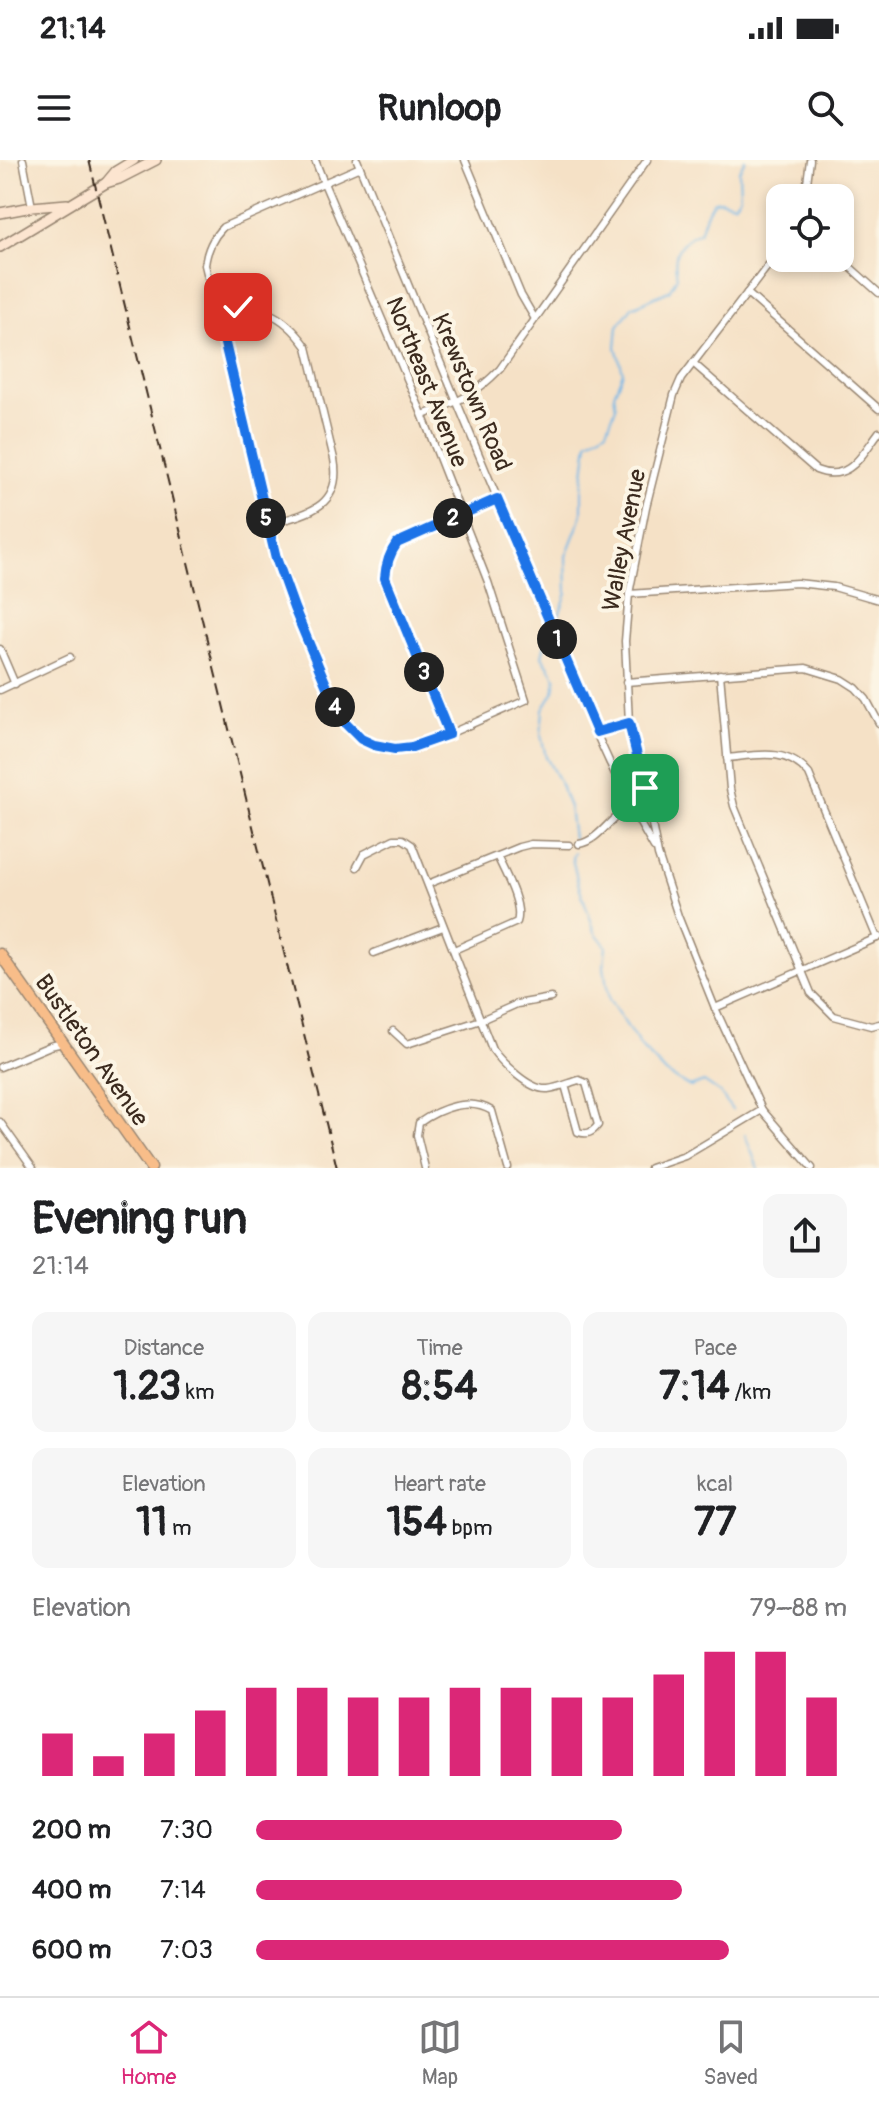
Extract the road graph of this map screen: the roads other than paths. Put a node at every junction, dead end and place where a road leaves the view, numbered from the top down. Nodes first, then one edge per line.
1 (23, 160) edge
2 (134, 160) edge
3 (156, 160) edge
4 (315, 160) edge
5 (465, 160) edge
6 (647, 160) edge
7 (810, 160) edge
8 (358, 164) edge
9 (106, 183) junction
10 (324, 183) junction
11 (807, 184) edge
12 (70, 204) junction
13 (32, 207) junction
14 (5, 212) edge
15 (35, 224) junction
16 (0, 247) edge
17 (766, 268) edge
18 (854, 271) edge
19 (747, 293) junction
20 (879, 293) edge
21 (217, 310) junction
22 (535, 319) junction
23 (693, 363) junction
24 (456, 402) junction
25 (879, 409) edge
26 (423, 415) junction
27 (879, 432) edge
28 (497, 499) junction
29 (461, 514) junction
30 (268, 524) junction
31 (629, 594) junction
32 (878, 598) edge
33 (0, 649) edge
34 (70, 657) dead end
35 (720, 674) junction
36 (626, 682) junction
37 (15, 684) junction
38 (0, 690) edge
39 (629, 723) junction
40 (879, 723) edge
41 (597, 732) junction
42 (449, 734) junction
43 (727, 758) junction
44 (629, 807) junction
45 (579, 844) dead end
46 (569, 845) dead end
47 (658, 855) junction
48 (497, 856) junction
49 (357, 867) dead end
50 (428, 884) junction
51 (443, 927) junction
52 (878, 938) edge
53 (454, 950) junction
54 (374, 953) dead end
55 (0, 954) edge
56 (801, 970) junction
57 (551, 998) dead end
58 (715, 1008) junction
59 (481, 1020) junction
60 (879, 1024) edge
61 (393, 1031) dead end
62 (63, 1043) junction
63 (0, 1067) edge
64 (565, 1085) junction
65 (762, 1110) junction
66 (0, 1122) edge
67 (33, 1168) edge
68 (151, 1168) edge
69 (425, 1168) edge
70 (508, 1168) edge
71 (650, 1168) edge
72 (812, 1168) edge

1 - 13 street
2 - 9 main road
3 - 9 main road
4 - 10 street, Northeast Avenue
5 - 22 street
6 - 22 street
7 - 11 street
8 - 10 street
8 - 24 street, Krewstown Road
9 - 12 main road
10 - 21 street
10 - 26 street, Northeast Avenue
12 - 13 main road
12 - 15 main road
13 - 14 main road
14 - 15 main road
15 - 16 main road
17 - 19 street, Walley Avenue
18 - 20 street
19 - 23 street, Walley Avenue
19 - 25 street
21 - 30 street
21 - 30 street
22 - 24 street
23 - 27 street
23 - 31 street, Walley Avenue
24 - 26 street
24 - 28 street, Krewstown Road
26 - 29 street, Northeast Avenue
28 - 29 street
28 - 41 street, Krewstown Road
29 - 42 street
29 - 42 street, Northeast Avenue
30 - 42 street
31 - 32 street
31 - 36 street, Walley Avenue
33 - 37 street
34 - 37 street
35 - 36 street
35 - 40 street
35 - 43 street
36 - 39 street, Walley Avenue
37 - 38 street
39 - 41 street
39 - 47 street, Walley Avenue
41 - 44 street, Krewstown Road
43 - 52 street
43 - 56 street
44 - 45 street
44 - 47 street, Krewstown Road
46 - 48 street
47 - 58 street, Walley Avenue
48 - 50 street
48 - 53 street
49 - 50 street
50 - 51 street
51 - 53 street
51 - 54 street
52 - 56 street
53 - 59 street
55 - 62 main road, Bustleton Avenue
56 - 58 street
56 - 60 street
57 - 59 street
58 - 65 street, Walley Avenue
59 - 61 street
59 - 64 street
62 - 63 street
62 - 68 main road, Bustleton Avenue
64 - 64 street
65 - 71 street
65 - 72 street, Walley Avenue
66 - 67 street
69 - 70 street

